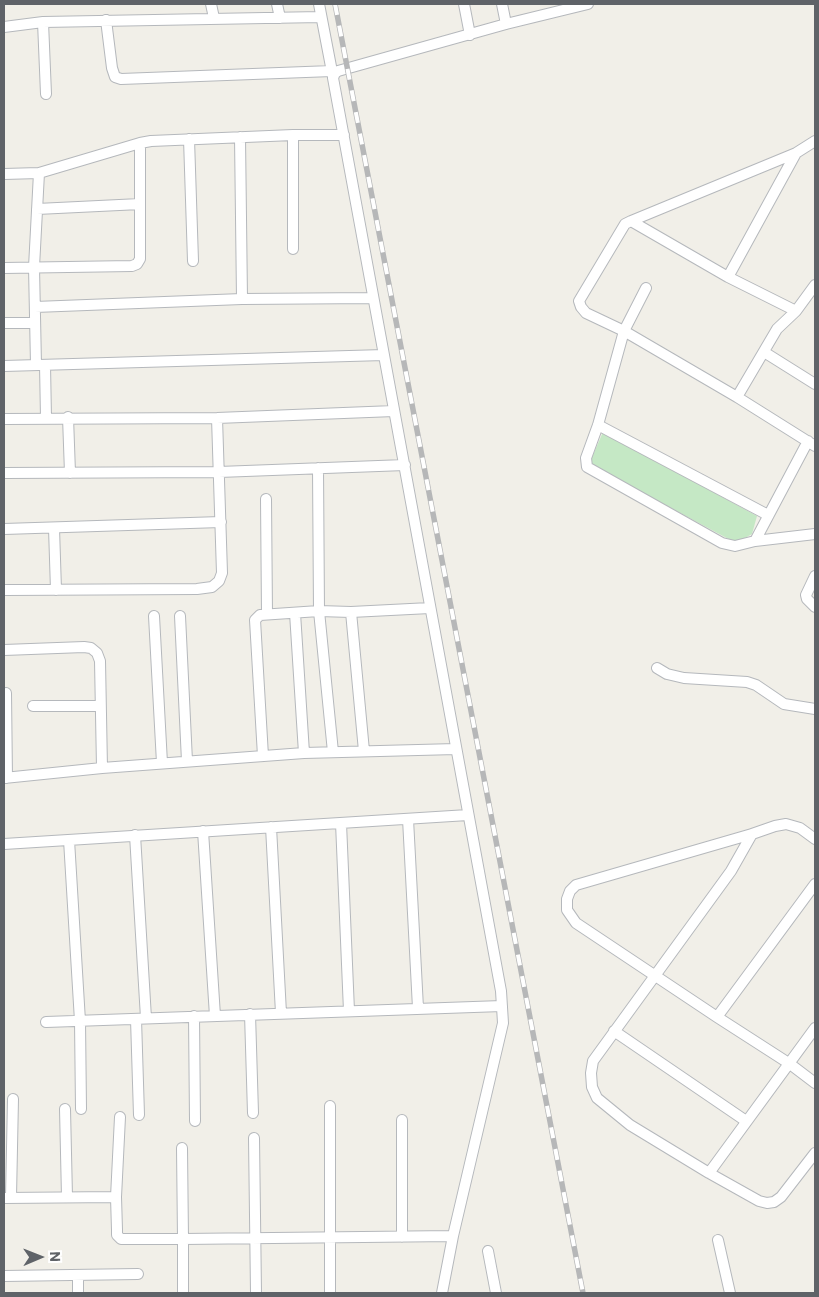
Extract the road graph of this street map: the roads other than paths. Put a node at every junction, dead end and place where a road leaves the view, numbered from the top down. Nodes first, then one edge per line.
1 (211, 4) edge
2 (277, 4) edge
3 (319, 4) edge
4 (464, 4) edge
5 (502, 4) edge
6 (588, 4) edge
7 (562, 7) edge
8 (321, 17) junction
9 (214, 18) junction
10 (280, 18) junction
11 (106, 20) junction
12 (43, 22) junction
13 (506, 24) junction
14 (4, 27) edge
15 (470, 35) junction
16 (332, 74) junction
17 (46, 94) dead end
18 (293, 135) junction
19 (344, 135) junction
20 (240, 137) junction
21 (189, 140) junction
22 (815, 141) edge
23 (140, 142) junction
24 (796, 153) junction
25 (39, 172) junction
26 (4, 174) edge
27 (140, 204) junction
28 (37, 209) junction
29 (631, 221) junction
30 (293, 249) dead end
31 (193, 261) dead end
32 (34, 267) junction
33 (4, 268) edge
34 (728, 277) junction
35 (815, 285) edge
36 (646, 288) dead end
37 (374, 298) junction
38 (242, 299) junction
39 (35, 307) junction
40 (796, 311) junction
41 (35, 323) junction
42 (4, 324) edge
43 (624, 331) junction
44 (764, 352) junction
45 (384, 354) junction
46 (41, 365) junction
47 (4, 366) edge
48 (815, 384) edge
49 (737, 397) junction
50 (394, 411) junction
51 (68, 417) junction
52 (46, 418) junction
53 (217, 418) junction
54 (4, 419) edge
55 (598, 425) junction
56 (812, 443) edge
57 (405, 465) junction
58 (318, 468) junction
59 (219, 472) junction
60 (4, 473) edge
61 (70, 473) junction
62 (266, 499) dead end
63 (768, 515) junction
64 (220, 522) junction
65 (54, 528) junction
66 (4, 529) edge
67 (815, 534) edge
68 (755, 541) junction
69 (815, 576) edge
70 (4, 590) edge
71 (56, 590) junction
72 (815, 607) edge
73 (430, 608) junction
74 (319, 611) junction
75 (351, 612) junction
76 (295, 613) junction
77 (267, 614) junction
78 (154, 616) dead end
79 (180, 616) dead end
80 (4, 650) edge
81 (656, 668) dead end
82 (6, 693) dead end
83 (33, 706) dead end
84 (100, 706) junction
85 (815, 709) edge
86 (456, 749) junction
87 (364, 751) junction
88 (304, 752) junction
89 (333, 752) junction
90 (263, 756) junction
91 (187, 761) junction
92 (162, 763) junction
93 (102, 768) junction
94 (6, 778) edge
95 (468, 815) junction
96 (408, 819) junction
97 (341, 823) junction
98 (271, 827) junction
99 (203, 831) junction
100 (752, 834) junction
101 (135, 835) junction
102 (815, 839) edge
103 (68, 840) junction
104 (4, 844) edge
105 (815, 884) edge
106 (656, 976) junction
107 (502, 1006) junction
108 (418, 1008) junction
109 (349, 1011) junction
110 (281, 1013) junction
111 (250, 1014) junction
112 (194, 1016) junction
113 (215, 1016) junction
114 (716, 1017) junction
115 (141, 1018) junction
116 (80, 1021) junction
117 (46, 1022) dead end
118 (815, 1028) edge
119 (614, 1031) junction
120 (790, 1064) junction
121 (815, 1083) edge
122 (13, 1099) dead end
123 (330, 1106) dead end
124 (64, 1109) dead end
125 (81, 1109) dead end
126 (253, 1113) dead end
127 (139, 1115) dead end
128 (120, 1118) dead end
129 (402, 1120) dead end
130 (195, 1121) dead end
131 (746, 1121) junction
132 (254, 1138) dead end
133 (182, 1148) dead end
134 (815, 1153) edge
135 (709, 1173) junction
136 (67, 1197) junction
137 (116, 1197) junction
138 (7, 1198) edge
139 (454, 1236) junction
140 (256, 1237) junction
141 (402, 1237) junction
142 (331, 1238) junction
143 (182, 1239) junction
144 (718, 1240) dead end
145 (488, 1251) dead end
146 (138, 1274) dead end
147 (4, 1276) edge
148 (78, 1276) junction
149 (78, 1293) edge
150 (183, 1293) edge
151 (256, 1293) edge
152 (330, 1293) edge
153 (442, 1293) edge
154 (496, 1293) edge
155 (730, 1293) edge

1 - 9 street
2 - 10 street
3 - 8 street
4 - 15 street
5 - 13 street
6 - 7 street
7 - 13 street
8 - 10 street
8 - 16 street
9 - 10 street
9 - 11 street
11 - 12 street
11 - 16 street
12 - 14 street
12 - 17 street
13 - 15 street
15 - 16 street
16 - 19 street
18 - 19 street
18 - 20 street
18 - 30 street
19 - 37 street
20 - 21 street
20 - 38 street
21 - 23 street
21 - 31 street
22 - 24 street
23 - 25 street
23 - 27 street
24 - 29 street
24 - 34 street
25 - 26 street
25 - 28 street
27 - 28 street
27 - 32 street
28 - 32 street
29 - 34 street
29 - 43 street
32 - 33 street
32 - 39 street
34 - 40 street
35 - 40 street
36 - 43 street
37 - 38 street
37 - 45 street
38 - 39 street
39 - 41 street
40 - 44 street
41 - 42 street
41 - 46 street
43 - 49 street
43 - 55 street
44 - 48 street
44 - 49 street
45 - 46 street
45 - 50 street
46 - 47 street
46 - 52 street
49 - 56 street
50 - 53 street
50 - 57 street
51 - 52 street
51 - 53 street
51 - 61 street
52 - 54 street
53 - 59 street
55 - 63 street
55 - 68 street
56 - 63 street
57 - 58 street
57 - 73 street
58 - 59 street
58 - 74 street
59 - 61 street
59 - 64 street
60 - 61 street
62 - 77 street
63 - 68 street
64 - 65 street
64 - 71 street
65 - 66 street
65 - 71 street
67 - 68 street
69 - 72 street
70 - 71 street
73 - 75 street
73 - 86 street
74 - 75 street
74 - 76 street
74 - 89 street
75 - 87 street
76 - 77 street
76 - 88 street
77 - 90 street
78 - 92 street
79 - 91 street
80 - 84 street
81 - 85 street
82 - 94 street
83 - 84 street
84 - 93 street
86 - 87 street
86 - 95 street
87 - 89 street
88 - 89 street
88 - 90 street
90 - 91 street
91 - 92 street
92 - 93 street
93 - 94 street
95 - 96 street
95 - 107 street
96 - 97 street
96 - 108 street
97 - 98 street
97 - 109 street
98 - 99 street
98 - 110 street
99 - 101 street
99 - 113 street
100 - 102 street
100 - 106 street
100 - 106 street
101 - 103 street
101 - 115 street
103 - 104 street
103 - 116 street
105 - 114 street
106 - 114 street
106 - 119 street
107 - 108 street
107 - 139 street
108 - 109 street
109 - 110 street
110 - 111 street
111 - 113 street
111 - 126 street
112 - 113 street
112 - 115 street
112 - 130 street
114 - 120 street
115 - 116 street
115 - 127 street
116 - 117 street
116 - 125 street
118 - 120 street
119 - 131 street
119 - 135 street
120 - 121 street
120 - 131 street
122 - 138 street
123 - 142 street
124 - 136 street
128 - 137 street
129 - 141 street
131 - 135 street
132 - 140 street
133 - 143 street
134 - 135 street
136 - 137 street
136 - 138 street
137 - 143 street
139 - 141 street
139 - 153 street
140 - 142 street
140 - 143 street
140 - 151 street
141 - 142 street
142 - 152 street
143 - 150 street
144 - 155 street
145 - 154 street
146 - 148 street
147 - 148 street
148 - 149 street

